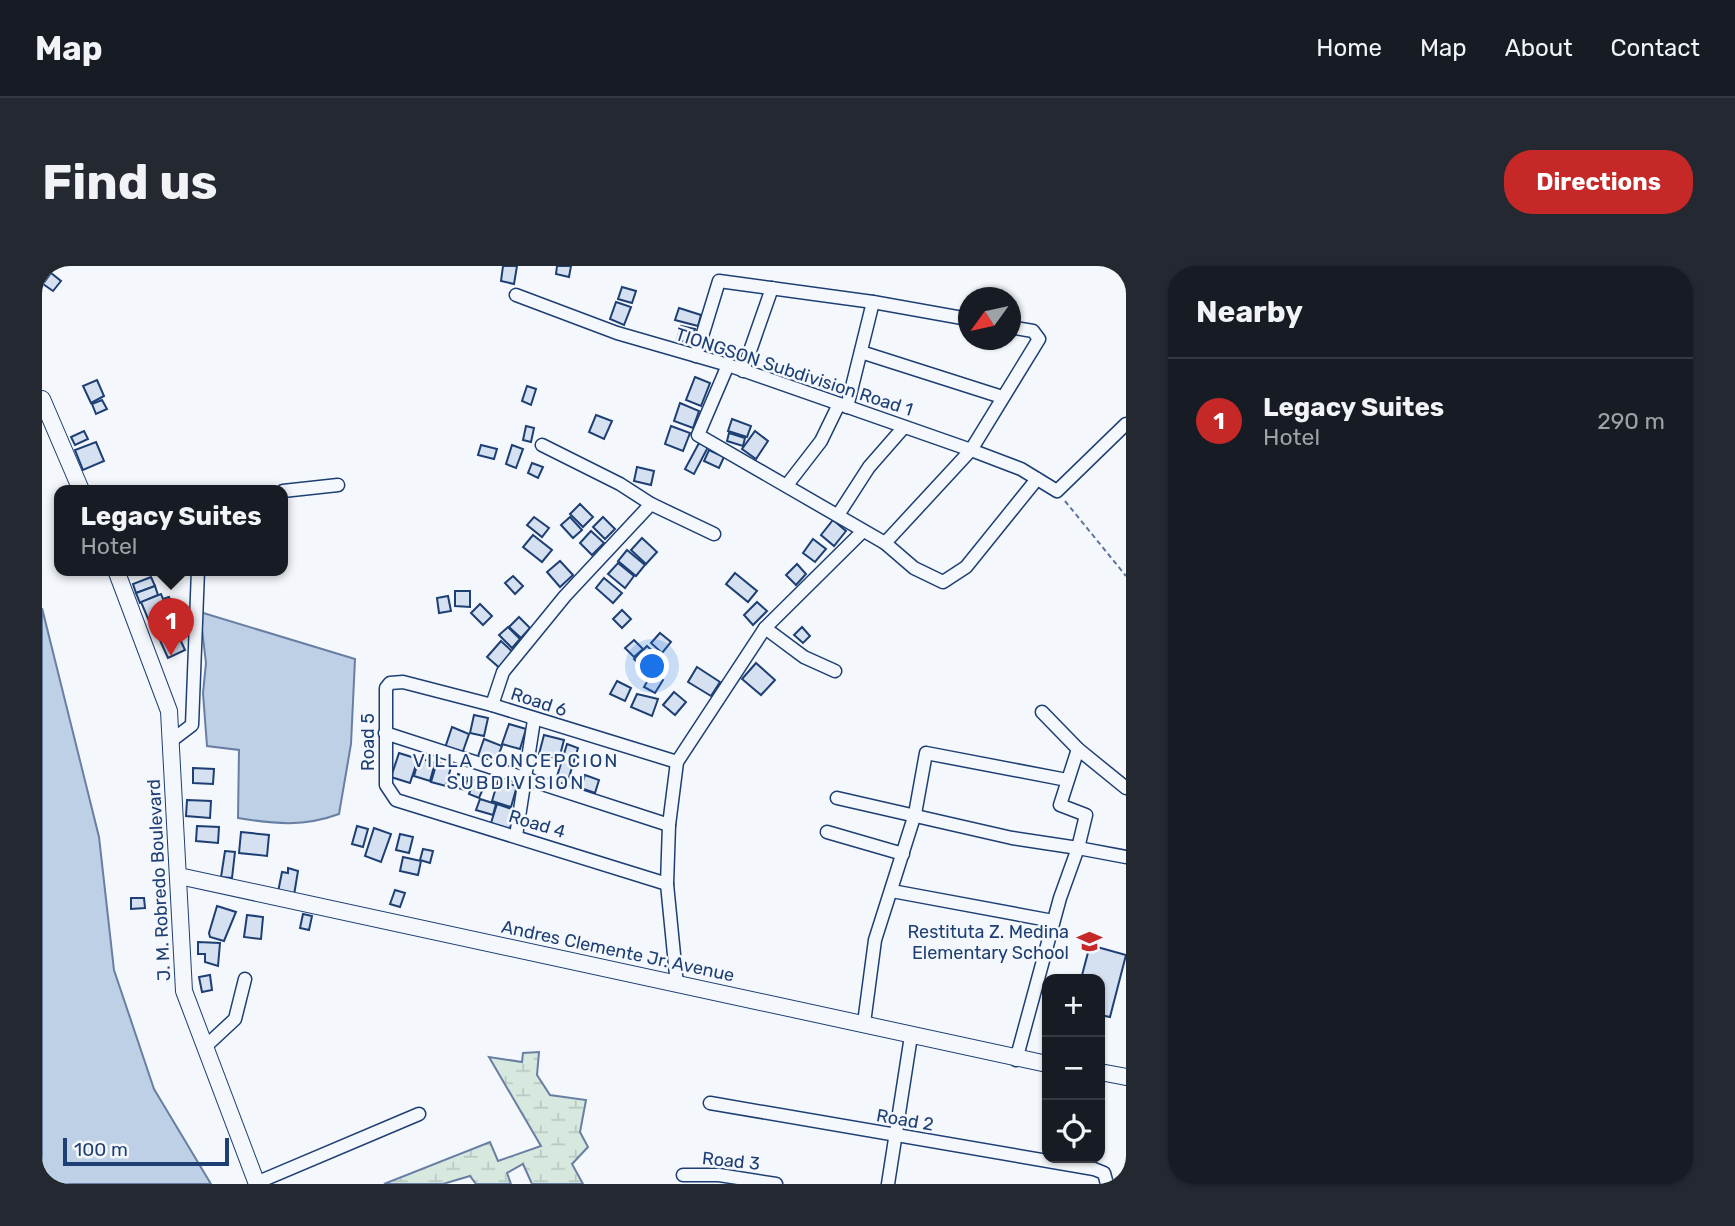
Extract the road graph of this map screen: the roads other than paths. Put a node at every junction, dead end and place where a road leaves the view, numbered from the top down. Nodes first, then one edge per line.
1 (772, 288) junction
2 (516, 295) dead end
3 (873, 302) junction
4 (958, 317) edge
5 (1021, 329) edge
6 (861, 352) junction
7 (696, 356) junction
8 (728, 365) junction
9 (743, 371) junction
10 (1002, 397) junction
11 (42, 398) edge
12 (843, 406) junction
13 (1126, 424) edge
14 (904, 427) junction
15 (542, 445) dead end
16 (971, 450) junction
17 (1037, 479) junction
18 (79, 485) edge
19 (338, 485) dead end
20 (787, 485) junction
21 (288, 490) edge
22 (651, 503) junction
23 (838, 515) junction
24 (863, 531) junction
25 (714, 534) dead end
26 (885, 543) junction
27 (118, 576) edge
28 (198, 576) edge
29 (765, 628) junction
30 (835, 671) dead end
31 (390, 683) joint
32 (492, 705) junction
33 (1042, 712) dead end
34 (534, 720) junction
35 (385, 733) junction
36 (171, 741) junction
37 (1078, 749) junction
38 (677, 762) junction
39 (524, 779) junction
40 (1067, 780) junction
41 (1126, 788) edge
42 (837, 798) dead end
43 (396, 800) joint
44 (915, 814) junction
45 (669, 825) junction
46 (827, 832) dead end
47 (516, 836) junction
48 (1078, 848) junction
49 (903, 854) junction
50 (1126, 857) edge
51 (179, 876) junction
52 (667, 884) junction
53 (892, 891) junction
54 (1054, 921) junction
55 (246, 979) dead end
56 (677, 985) junction
57 (864, 1023) junction
58 (911, 1037) junction
59 (206, 1046) junction
60 (1016, 1059) junction
61 (1042, 1063) edge
62 (1105, 1073) edge
63 (1126, 1077) edge
64 (710, 1103) dead end
65 (419, 1114) dead end
66 (896, 1136) junction
67 (683, 1175) dead end
68 (257, 1184) edge
69 (776, 1184) edge
70 (888, 1184) edge
71 (1107, 1184) edge

1 - 3 street
1 - 7 street
1 - 9 street
2 - 7 street, TIONGSON Subdivision Road 1
3 - 4 street
3 - 6 street
5 - 10 street
6 - 10 street
6 - 12 street
7 - 8 street, TIONGSON Subdivision Road 1
8 - 9 street, TIONGSON Subdivision Road 1
8 - 20 street
9 - 12 street, TIONGSON Subdivision Road 1
10 - 16 street
11 - 18 main road
12 - 14 street, TIONGSON Subdivision Road 1
12 - 20 street
13 - 17 street, TIONGSON Subdivision Road 1
14 - 16 street, TIONGSON Subdivision Road 1
14 - 23 street
15 - 22 street
16 - 17 street, TIONGSON Subdivision Road 1
16 - 26 street
17 - 26 street
19 - 21 street
20 - 23 street
22 - 25 street
22 - 32 street
23 - 24 street
24 - 26 street
24 - 29 street
27 - 36 main road, J. M. Robredo Boulevard
28 - 36 street
29 - 30 street
29 - 38 street
31 - 32 street, Road 6
31 - 35 street, Road 5
32 - 34 street, Road 6
33 - 37 street
34 - 38 street, Road 6
34 - 39 street
35 - 39 street
35 - 43 street, Road 5
36 - 51 main road, J. M. Robredo Boulevard
37 - 40 street
37 - 41 street
38 - 45 street
39 - 45 street
39 - 47 street
40 - 44 street
40 - 48 street
42 - 44 street
43 - 47 street, Road 4
44 - 48 street
44 - 49 street
45 - 52 street
46 - 49 street
47 - 52 street, Road 4
48 - 50 street
48 - 54 street
49 - 53 street
51 - 56 main road, Andres Clemente Jr. Avenue
51 - 59 main road, J. M. Robredo Boulevard
52 - 56 street
53 - 54 street
53 - 57 street
54 - 60 street
55 - 59 street
56 - 57 main road, Andres Clemente Jr. Avenue
57 - 58 main road, Andres Clemente Jr. Avenue
58 - 60 main road, Andres Clemente Jr. Avenue
58 - 66 street
59 - 68 main road, J. M. Robredo Boulevard
60 - 61 main road, Andres Clemente Jr. Avenue
62 - 63 main road
64 - 66 street, Road 2
65 - 68 street
66 - 70 street
66 - 71 street, Road 2
67 - 69 street, Road 3

